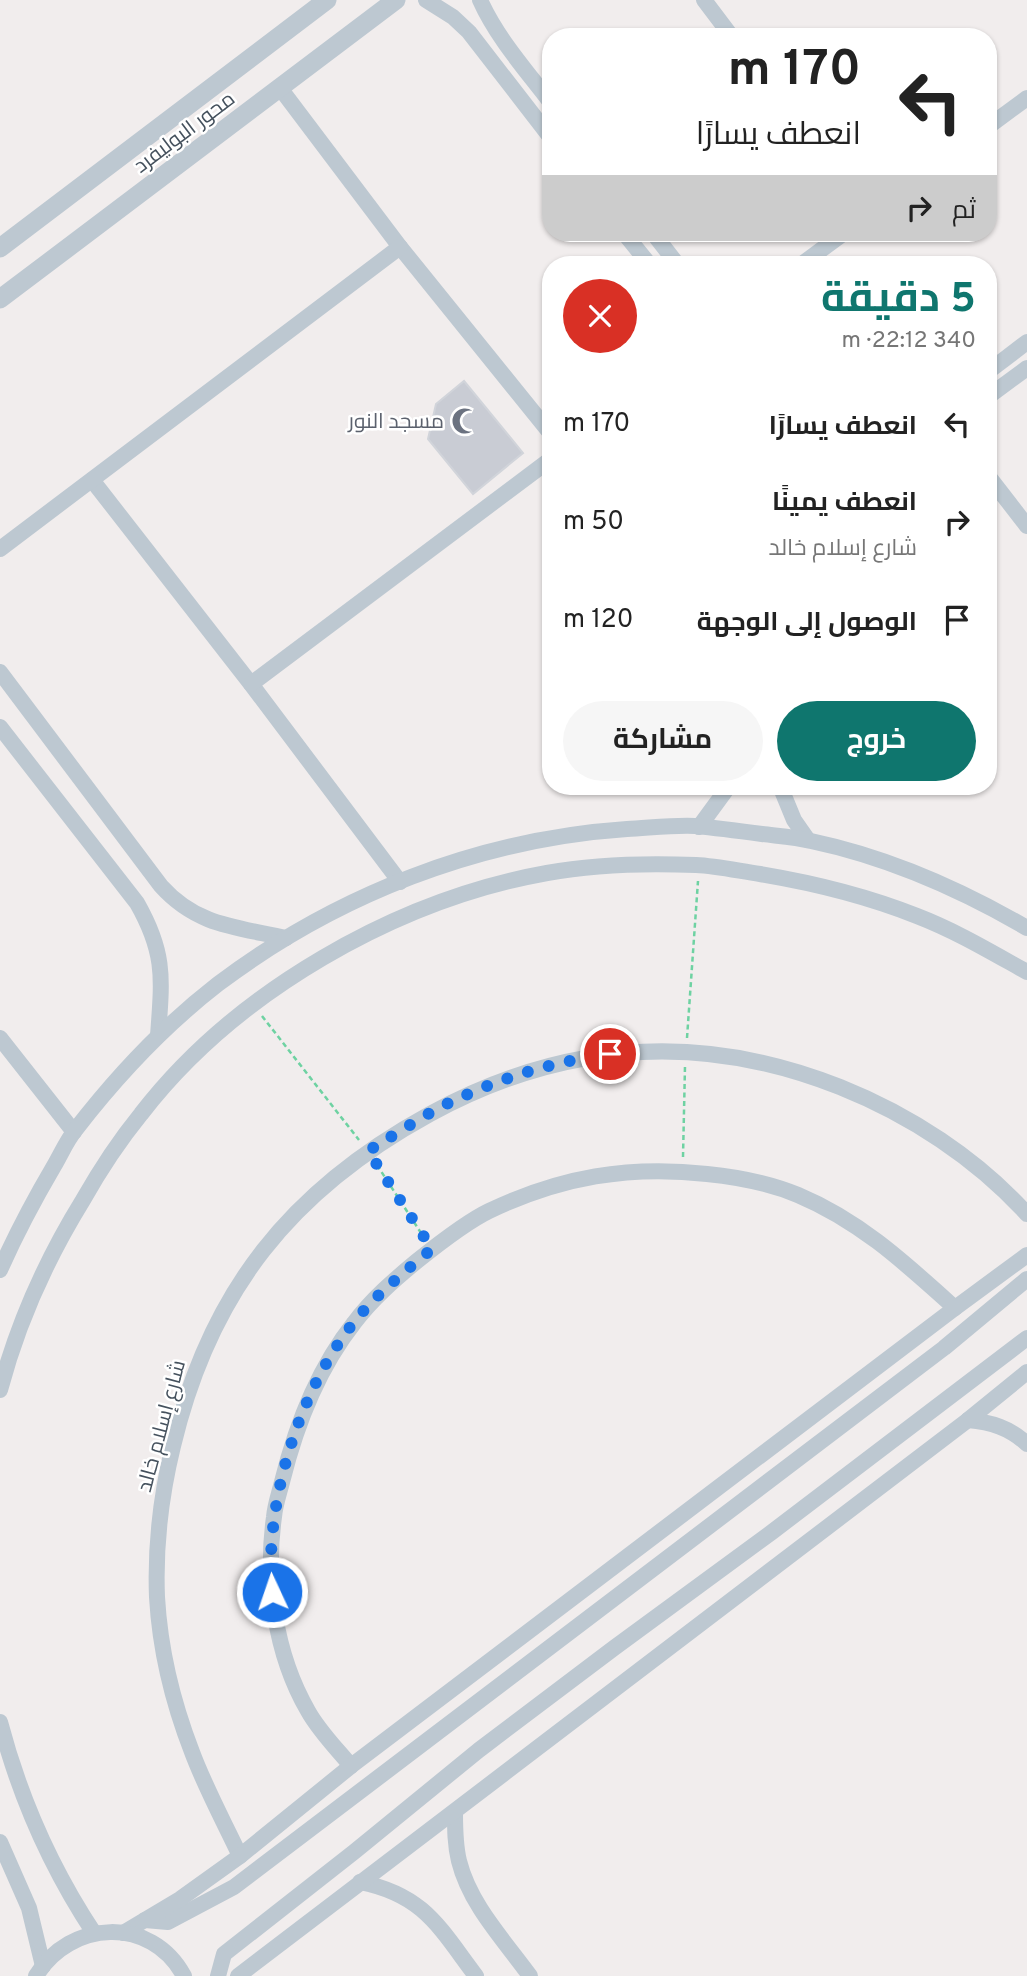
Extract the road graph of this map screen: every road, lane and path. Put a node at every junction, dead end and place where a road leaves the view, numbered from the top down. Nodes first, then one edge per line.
1 (327, 0) edge
2 (396, 0) edge
3 (426, 0) edge
4 (480, 0) edge
5 (707, 1) edge
6 (726, 28) edge
7 (280, 88) junction
8 (542, 91) edge
9 (1027, 98) edge
10 (997, 120) edge
11 (542, 126) edge
12 (631, 242) edge
13 (660, 242) edge
14 (832, 242) edge
15 (400, 247) junction
16 (0, 248) edge
17 (643, 256) edge
18 (671, 256) edge
19 (813, 256) edge
20 (0, 299) edge
21 (1027, 342) edge
22 (997, 365) edge
23 (1027, 368) edge
24 (997, 390) edge
25 (542, 423) edge
26 (542, 467) edge
27 (92, 480) junction
28 (997, 487) edge
29 (1027, 526) edge
30 (0, 549) edge
31 (0, 672) edge
32 (251, 684) junction
33 (0, 727) edge
34 (722, 795) edge
35 (784, 795) edge
36 (699, 827) junction
37 (808, 840) junction
38 (699, 865) junction
39 (400, 881) junction
40 (1027, 928) edge
41 (286, 938) junction
42 (1027, 972) edge
43 (253, 1005) junction
44 (158, 1036) junction
45 (0, 1038) edge
46 (686, 1051) junction
47 (74, 1132) junction
48 (368, 1151) junction
49 (682, 1171) junction
50 (1027, 1214) edge
51 (432, 1249) junction
52 (1027, 1255) edge
53 (0, 1270) edge
54 (1027, 1279) edge
55 (955, 1308) junction
56 (1027, 1338) edge
57 (1027, 1372) edge
58 (0, 1390) edge
59 (968, 1420) junction
60 (1027, 1444) edge
61 (0, 1722) edge
62 (351, 1766) junction
63 (455, 1812) junction
64 (0, 1842) edge
65 (240, 1856) junction
66 (359, 1882) junction
67 (145, 1920) junction
68 (94, 1933) junction
69 (123, 1933) junction
70 (39, 1971) edge
71 (184, 1976) edge
72 (218, 1976) edge
73 (238, 1976) edge
74 (476, 1976) edge
75 (530, 1976) edge

1 - 16 street, محور البوليفرد
2 - 7 street, محور البوليفرد
3 - 11 street
4 - 8 street
5 - 6 street
7 - 15 street
7 - 20 street, محور البوليفرد
9 - 10 street
12 - 17 street
13 - 18 street
14 - 19 street
15 - 25 street
15 - 27 street
21 - 22 street
23 - 24 street
26 - 32 street
27 - 30 street
27 - 32 street
28 - 29 street
31 - 41 street
32 - 39 street
33 - 44 street
34 - 36 street
35 - 37 street
36 - 37 street
36 - 39 street
37 - 40 street
38 - 42 street
38 - 43 street
38 - 46 path
39 - 41 street
41 - 44 street
43 - 48 path
43 - 58 street
44 - 47 street
45 - 47 street
46 - 48 street, شارع إسلام خالد
46 - 49 path
46 - 50 street, شارع إسلام خالد
47 - 53 street
48 - 51 path
48 - 65 street, شارع إسلام خالد
49 - 51 street
49 - 55 street
51 - 62 street
52 - 55 street
54 - 67 street
55 - 62 street
56 - 72 street
57 - 59 street
59 - 60 street
59 - 63 street
61 - 68 street
62 - 65 street
63 - 66 street
63 - 75 street
64 - 70 street
65 - 67 street
66 - 73 street
66 - 74 street
67 - 69 street
68 - 69 street
68 - 70 street
69 - 71 street

